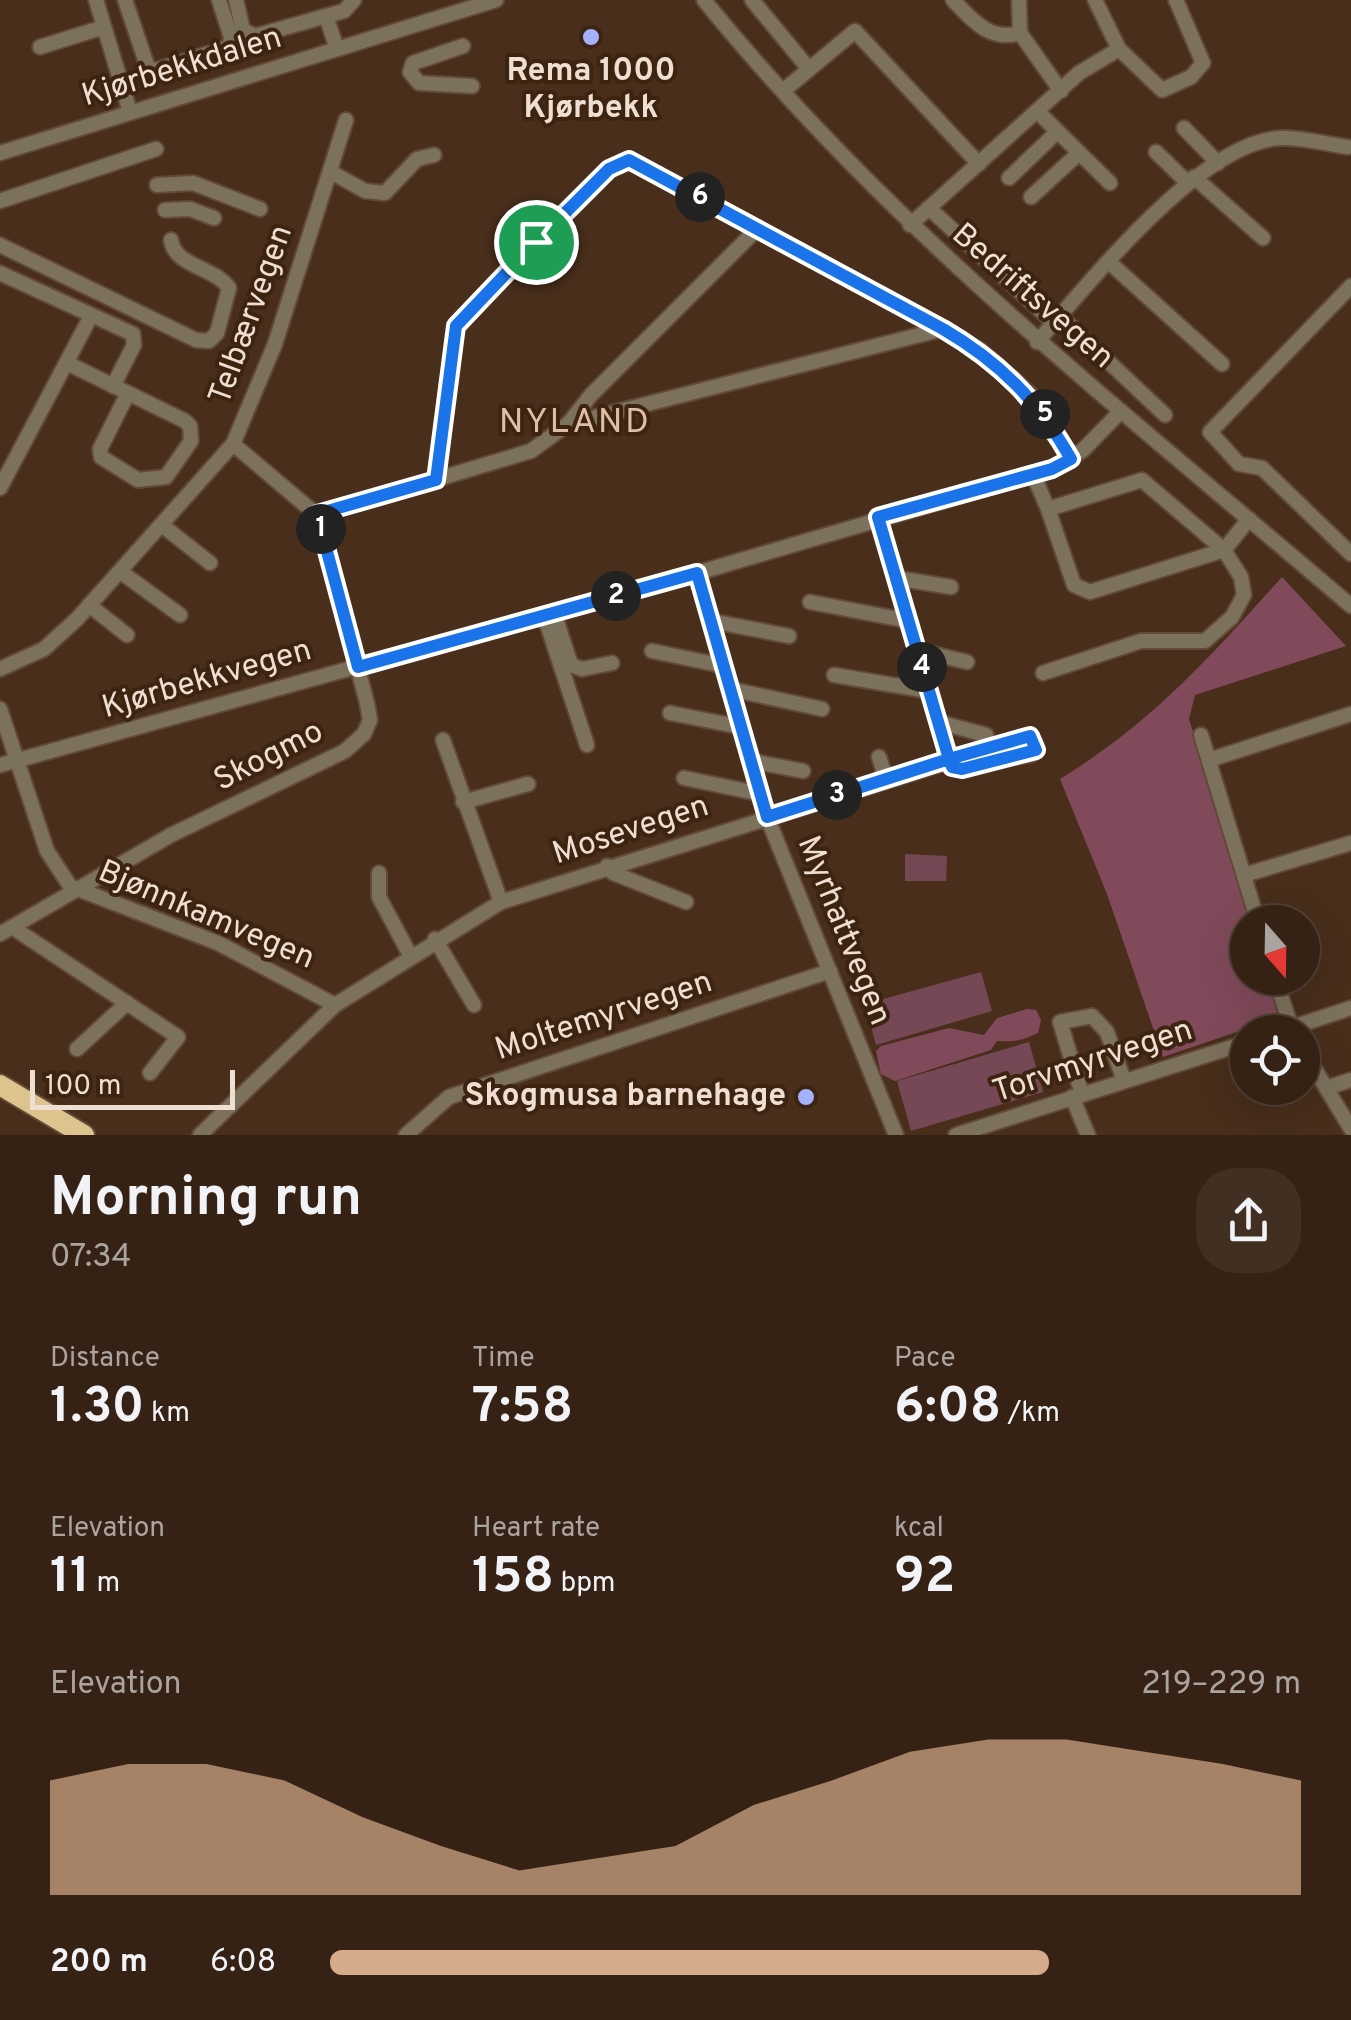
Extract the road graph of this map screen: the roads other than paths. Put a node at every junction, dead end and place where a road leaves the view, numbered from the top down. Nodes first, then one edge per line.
1 (96, 0) edge
2 (219, 0) edge
3 (236, 0) edge
4 (354, 0) edge
5 (496, 0) edge
6 (704, 0) edge
7 (752, 0) edge
8 (953, 0) edge
9 (1019, 0) edge
10 (1094, 0) edge
11 (1176, 0) edge
12 (473, 3) edge
13 (127, 5) edge
14 (326, 16) junction
15 (103, 22) junction
16 (1020, 33) junction
17 (463, 46) dead end
18 (40, 47) dead end
19 (337, 49) junction
20 (1119, 49) junction
21 (809, 69) junction
22 (472, 86) dead end
23 (783, 91) junction
24 (1061, 91) junction
25 (1038, 111) junction
26 (130, 112) junction
27 (346, 120) dead end
28 (1184, 128) dead end
29 (1058, 132) junction
30 (1348, 147) dead end
31 (156, 150) dead end
32 (1156, 152) dead end
33 (0, 153) edge
34 (1078, 153) junction
35 (434, 155) dead end
36 (1218, 163) junction
37 (979, 164) junction
38 (331, 172) junction
39 (1009, 178) dead end
40 (1191, 180) junction
41 (1110, 183) dead end
42 (156, 185) dead end
43 (1031, 197) dead end
44 (0, 201) edge
45 (929, 208) junction
46 (260, 209) dead end
47 (165, 210) dead end
48 (214, 218) dead end
49 (910, 225) junction
50 (757, 229) junction
51 (1263, 238) dead end
52 (171, 240) dead end
53 (0, 245) edge
54 (1110, 262) junction
55 (0, 273) edge
56 (1351, 286) edge
57 (92, 316) junction
58 (1057, 320) junction
59 (943, 329) junction
60 (1037, 342) junction
61 (69, 364) junction
62 (1222, 364) dead end
63 (120, 390) junction
64 (1122, 411) junction
65 (1164, 414) dead end
66 (568, 424) junction
67 (234, 444) junction
68 (1071, 459) junction
69 (1033, 474) junction
70 (436, 480) junction
71 (0, 488) edge
72 (1048, 509) junction
73 (317, 514) junction
74 (878, 517) junction
75 (1250, 519) junction
76 (163, 526) junction
77 (1224, 550) junction
78 (1351, 554) edge
79 (210, 563) dead end
80 (121, 572) junction
81 (697, 573) junction
82 (896, 578) junction
83 (952, 587) dead end
84 (810, 602) dead end
85 (90, 605) junction
86 (1351, 606) edge
87 (549, 614) junction
88 (180, 615) dead end
89 (711, 621) junction
90 (909, 621) junction
91 (127, 635) dead end
92 (789, 636) dead end
93 (917, 650) junction
94 (652, 651) dead end
95 (966, 662) dead end
96 (612, 663) dead end
97 (724, 666) junction
98 (358, 667) junction
99 (0, 669) edge
100 (1043, 673) dead end
101 (834, 675) dead end
102 (730, 689) junction
103 (929, 691) junction
104 (0, 709) edge
105 (822, 709) dead end
106 (670, 712) dead end
107 (1351, 714) edge
108 (938, 722) junction
109 (741, 727) junction
110 (986, 735) dead end
111 (1201, 735) dead end
112 (443, 740) dead end
113 (588, 746) dead end
114 (878, 758) dead end
115 (949, 759) junction
116 (1209, 760) junction
117 (19, 761) junction
118 (751, 761) junction
119 (0, 766) edge
120 (804, 771) dead end
121 (684, 778) dead end
122 (886, 779) junction
123 (528, 784) dead end
124 (761, 794) junction
125 (464, 802) junction
126 (767, 817) junction
127 (1351, 842) edge
128 (607, 866) junction
129 (379, 873) dead end
130 (1244, 876) junction
131 (75, 889) junction
132 (501, 902) junction
133 (686, 902) dead end
134 (1253, 905) edge
135 (6, 931) edge
136 (435, 939) junction
137 (410, 955) junction
138 (830, 972) junction
139 (127, 1004) junction
140 (335, 1005) junction
141 (474, 1006) dead end
142 (1351, 1008) edge
143 (1320, 1019) edge
144 (1230, 1048) edge
145 (77, 1049) dead end
146 (150, 1073) dead end
147 (1320, 1078) edge
148 (1351, 1080) edge
149 (1124, 1082) junction
150 (0, 1085) edge
151 (1326, 1088) junction
152 (1077, 1095) junction
153 (0, 1101) edge
154 (1351, 1129) edge
155 (64, 1135) edge
156 (84, 1135) edge
157 (200, 1135) edge
158 (406, 1135) edge
159 (896, 1135) edge
160 (956, 1135) edge
161 (1088, 1135) edge

1 - 15 street
2 - 13 street
3 - 14 street
4 - 14 street
5 - 12 street, Kjørbekkdalen
6 - 23 street, Bedriftsvegen
7 - 21 street
8 - 16 street
9 - 16 street
10 - 20 street
11 - 20 street
12 - 19 street, Kjørbekkdalen
13 - 15 street
14 - 19 street
15 - 18 street
15 - 26 street
16 - 24 street
17 - 22 street
19 - 26 street, Kjørbekkdalen
20 - 24 street
21 - 23 street
21 - 37 street
23 - 49 street, Bedriftsvegen
24 - 25 street
25 - 29 street
25 - 37 street
26 - 33 street, Kjørbekkdalen
27 - 38 street, Telbærvegen
28 - 36 street
29 - 34 street
29 - 39 street
30 - 36 street
31 - 44 street
32 - 40 street
34 - 41 street
34 - 43 street
35 - 38 street
36 - 40 street
37 - 45 street
38 - 67 street, Telbærvegen
40 - 51 street
40 - 54 street
42 - 46 street
45 - 49 street
45 - 58 street
47 - 48 street
49 - 60 street, Bedriftsvegen
50 - 59 street
50 - 66 street
50 - 70 street
52 - 53 street
54 - 58 street
54 - 62 street
55 - 57 street
56 - 78 street
57 - 61 street
57 - 63 street
58 - 60 street
58 - 65 street
59 - 66 street
59 - 68 street
60 - 64 street, Bedriftsvegen
61 - 63 street
61 - 71 street
63 - 63 street
64 - 68 street, Kjørbekkvegen
64 - 75 street, Bedriftsvegen
66 - 70 street
67 - 73 street
67 - 76 street, Telbærvegen
68 - 69 street, Kjørbekkvegen
69 - 72 street
69 - 74 street, Kjørbekkvegen
70 - 73 street
72 - 77 street
72 - 77 street
73 - 98 street, Skogmo
74 - 81 street, Kjørbekkvegen
74 - 82 street
75 - 77 street
75 - 86 street, Bedriftsvegen
76 - 79 street
76 - 80 street, Telbærvegen
77 - 100 street
80 - 85 street, Telbærvegen
80 - 88 street
81 - 87 street, Kjørbekkvegen
81 - 89 street, Myrhattvegen
82 - 83 street
82 - 90 street
84 - 90 street
85 - 91 street
85 - 99 street, Telbærvegen
87 - 96 street
87 - 98 street, Kjørbekkvegen
87 - 113 street
89 - 92 street
89 - 97 street, Myrhattvegen
90 - 93 street
93 - 95 street
93 - 103 street
94 - 97 street
97 - 102 street, Myrhattvegen
98 - 117 street, Kjørbekkvegen
98 - 131 street, Skogmo
101 - 103 street
102 - 105 street
102 - 109 street, Myrhattvegen
103 - 108 street
104 - 117 street
106 - 109 street
107 - 116 street
108 - 110 street
108 - 115 street
109 - 118 street, Myrhattvegen
111 - 116 street
112 - 125 street
114 - 122 street
115 - 115 street, Mosevegen
115 - 122 street, Mosevegen
116 - 130 street
117 - 119 street, Kjørbekkvegen
117 - 131 street, Bjønnkamvegen
118 - 120 street
118 - 124 street, Myrhattvegen
121 - 124 street
122 - 126 street, Mosevegen
123 - 125 street
124 - 126 street, Myrhattvegen
125 - 132 street
126 - 128 street, Mosevegen
126 - 138 street, Myrhattvegen
127 - 130 street
128 - 132 street, Mosevegen
128 - 133 street
129 - 137 street
130 - 134 street
131 - 135 street, Skogmo
131 - 140 street, Bjønnkamvegen
132 - 136 street, Mosevegen
135 - 139 street
136 - 137 street, Mosevegen
136 - 141 street
137 - 140 street, Mosevegen
138 - 158 street, Moltemyrvegen
138 - 159 street, Myrhattvegen
139 - 145 street
139 - 146 street
140 - 157 street, Mosevegen
142 - 143 street
144 - 149 street, Torvmyrvegen
147 - 151 street
148 - 151 street
149 - 152 street, Torvmyrvegen
149 - 152 street
150 - 156 highway
151 - 154 street
152 - 160 street, Torvmyrvegen
152 - 161 street
153 - 155 highway

